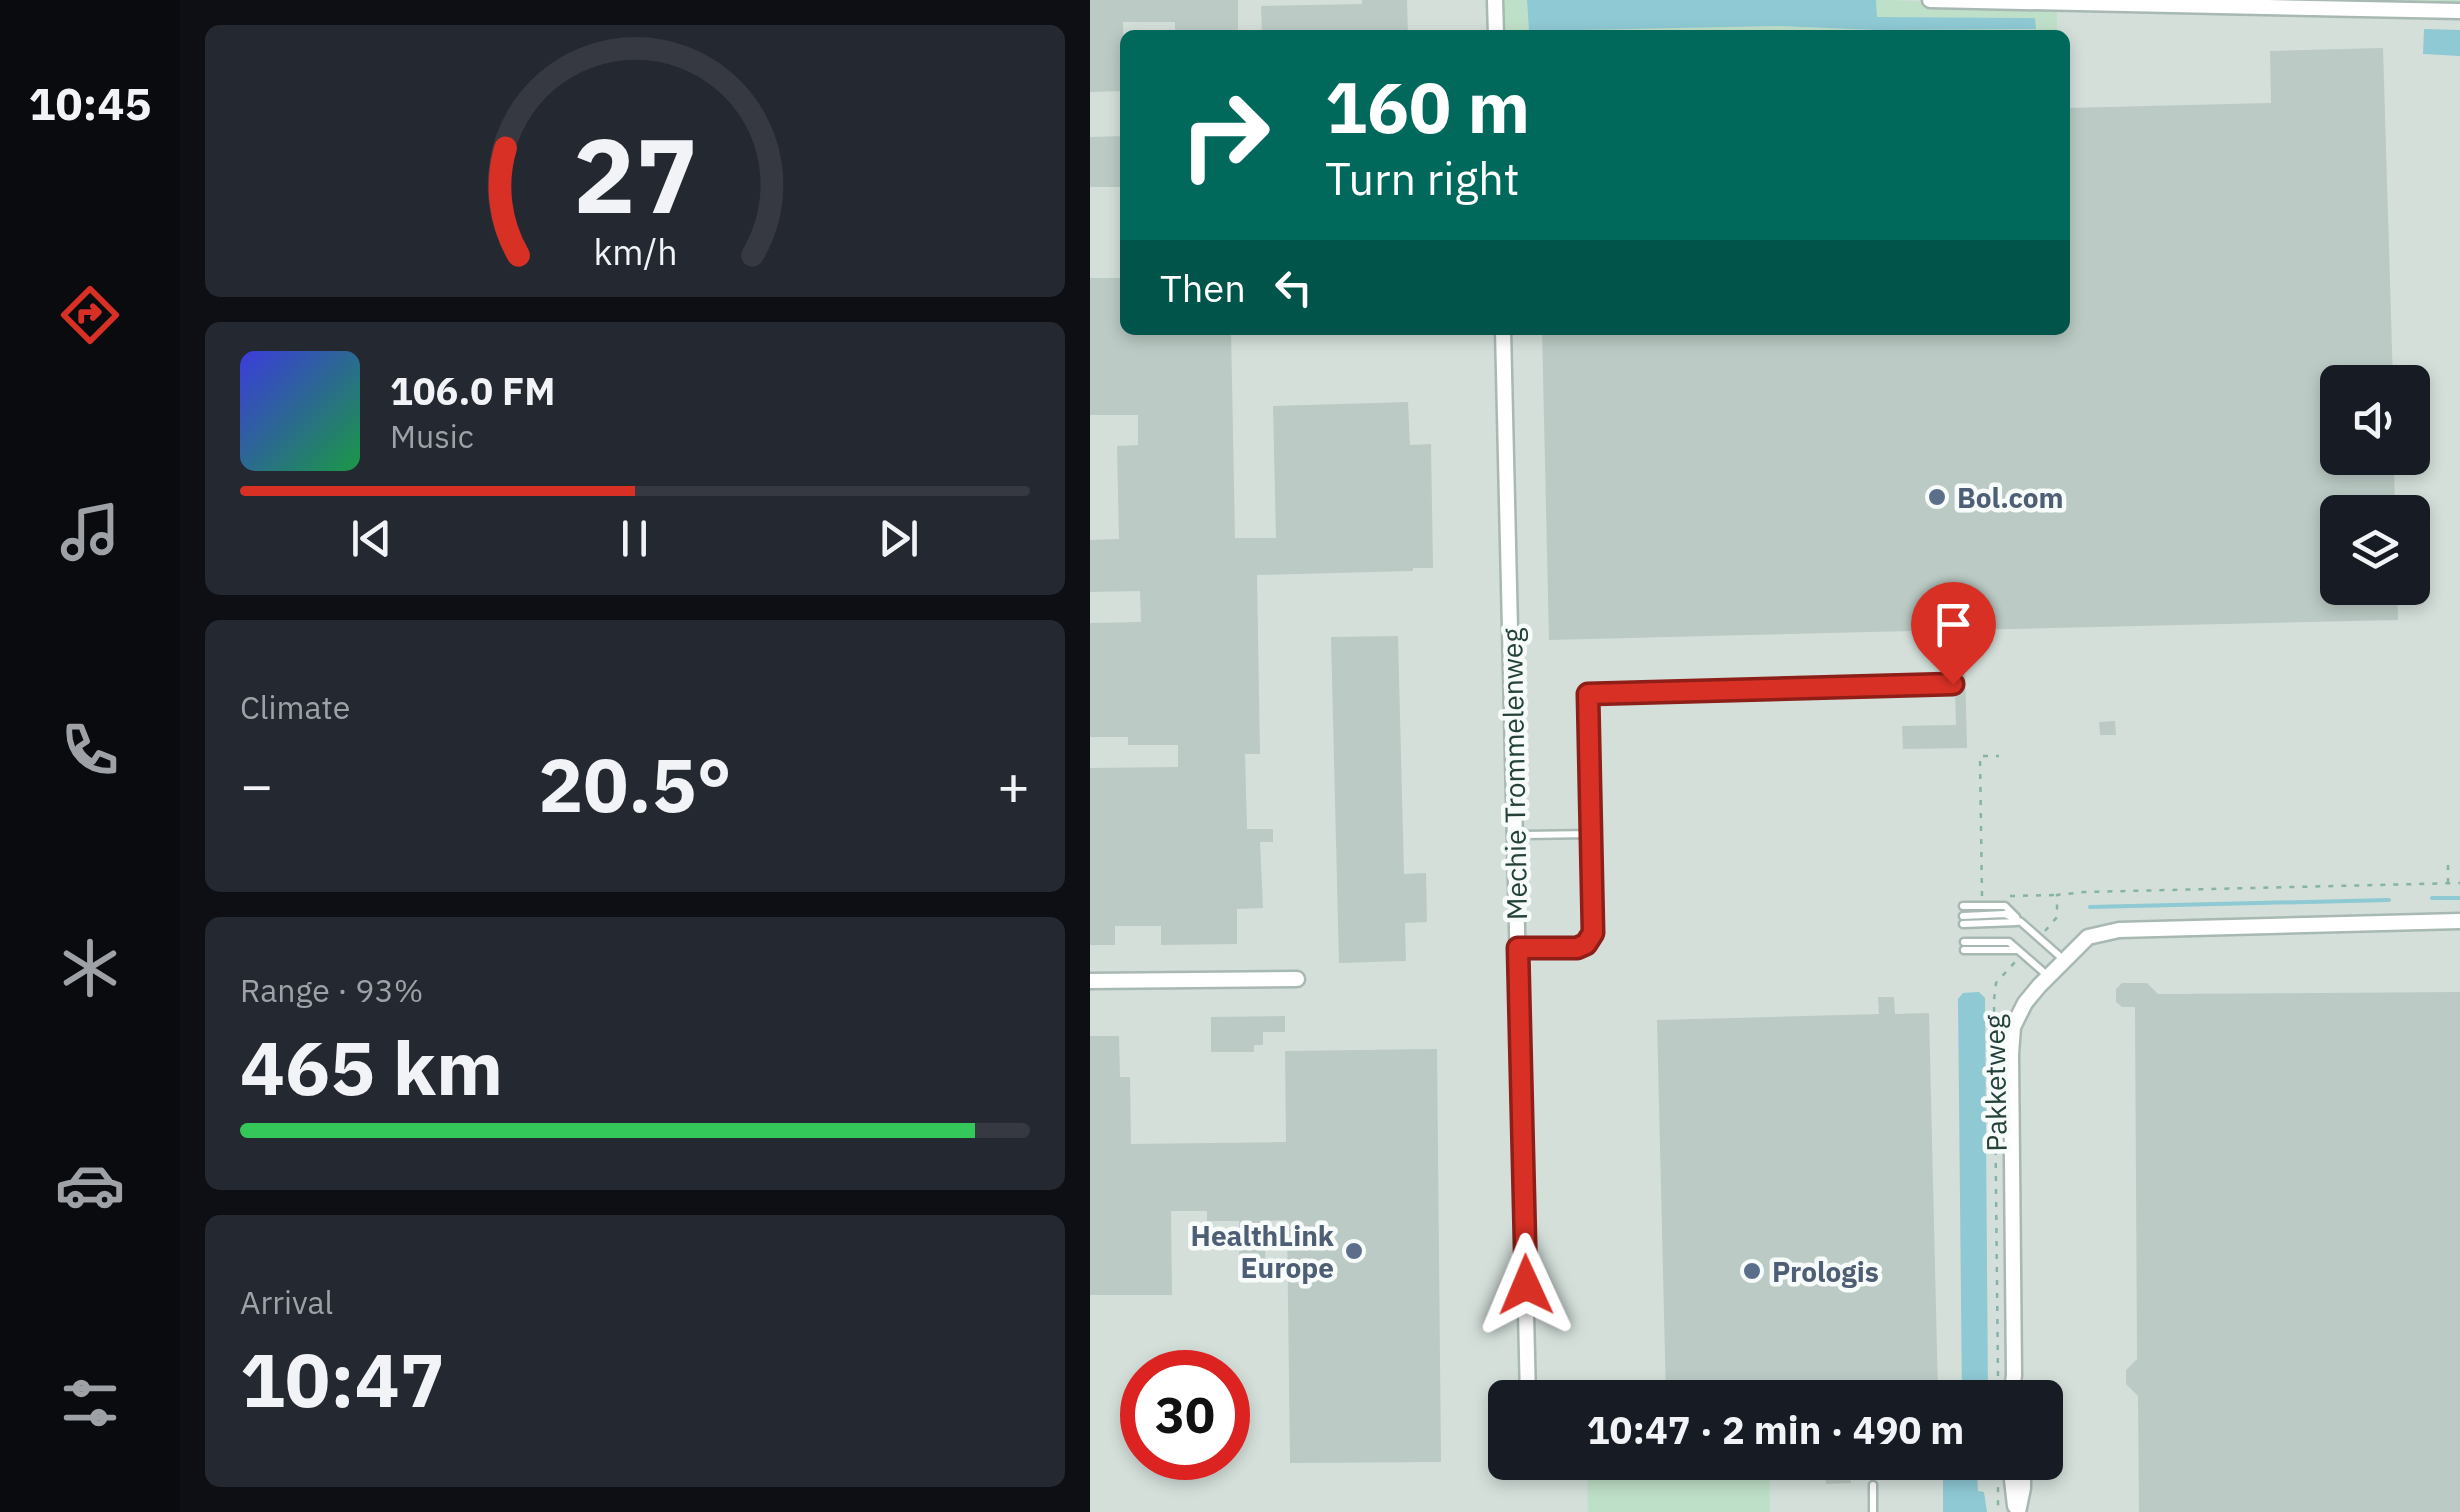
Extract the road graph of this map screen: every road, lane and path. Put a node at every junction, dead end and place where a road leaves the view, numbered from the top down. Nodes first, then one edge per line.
1 (1495, 0) edge
2 (1930, 0) edge
3 (2460, 11) edge
4 (1496, 30) edge
5 (1503, 335) edge
6 (1953, 684) dead end
7 (1999, 756) dead end
8 (1591, 834) junction
9 (1516, 835) junction
10 (2448, 865) dead end
11 (2448, 883) junction
12 (2460, 883) edge
13 (2057, 895) junction
14 (1982, 896) dead end
15 (2001, 896) dead end
16 (2460, 921) edge
17 (2021, 922) junction
18 (2038, 938) junction
19 (1964, 946) dead end
20 (1518, 948) junction
21 (2021, 951) junction
22 (2064, 960) junction
23 (2048, 976) junction
24 (1298, 978) dead end
25 (1090, 980) edge
26 (2006, 1376) junction
27 (1528, 1380) edge
28 (2007, 1380) edge
29 (2008, 1380) edge
30 (1996, 1480) edge
31 (2013, 1480) edge
32 (2023, 1480) edge
33 (1872, 1484) dead end
34 (1873, 1512) edge
35 (1998, 1512) edge
36 (2017, 1512) edge

1 - 4 street
2 - 3 street
5 - 9 street, Mechie Trommelenweg
6 - 8 lane
7 - 14 path
8 - 9 lane
8 - 20 lane
9 - 20 street, Mechie Trommelenweg
10 - 11 path
11 - 12 path
11 - 13 path
13 - 15 path
13 - 18 path
16 - 22 street, Pakketweg
17 - 17 lane
17 - 18 lane
18 - 22 lane
19 - 21 lane
20 - 27 street, Mechie Trommelenweg
21 - 23 lane
21 - 26 path, Pakketweg
22 - 23 street, Pakketweg
23 - 26 street, Pakketweg
24 - 25 street
26 - 28 street
26 - 29 street
30 - 35 path
31 - 36 street
32 - 36 street
33 - 34 lane

